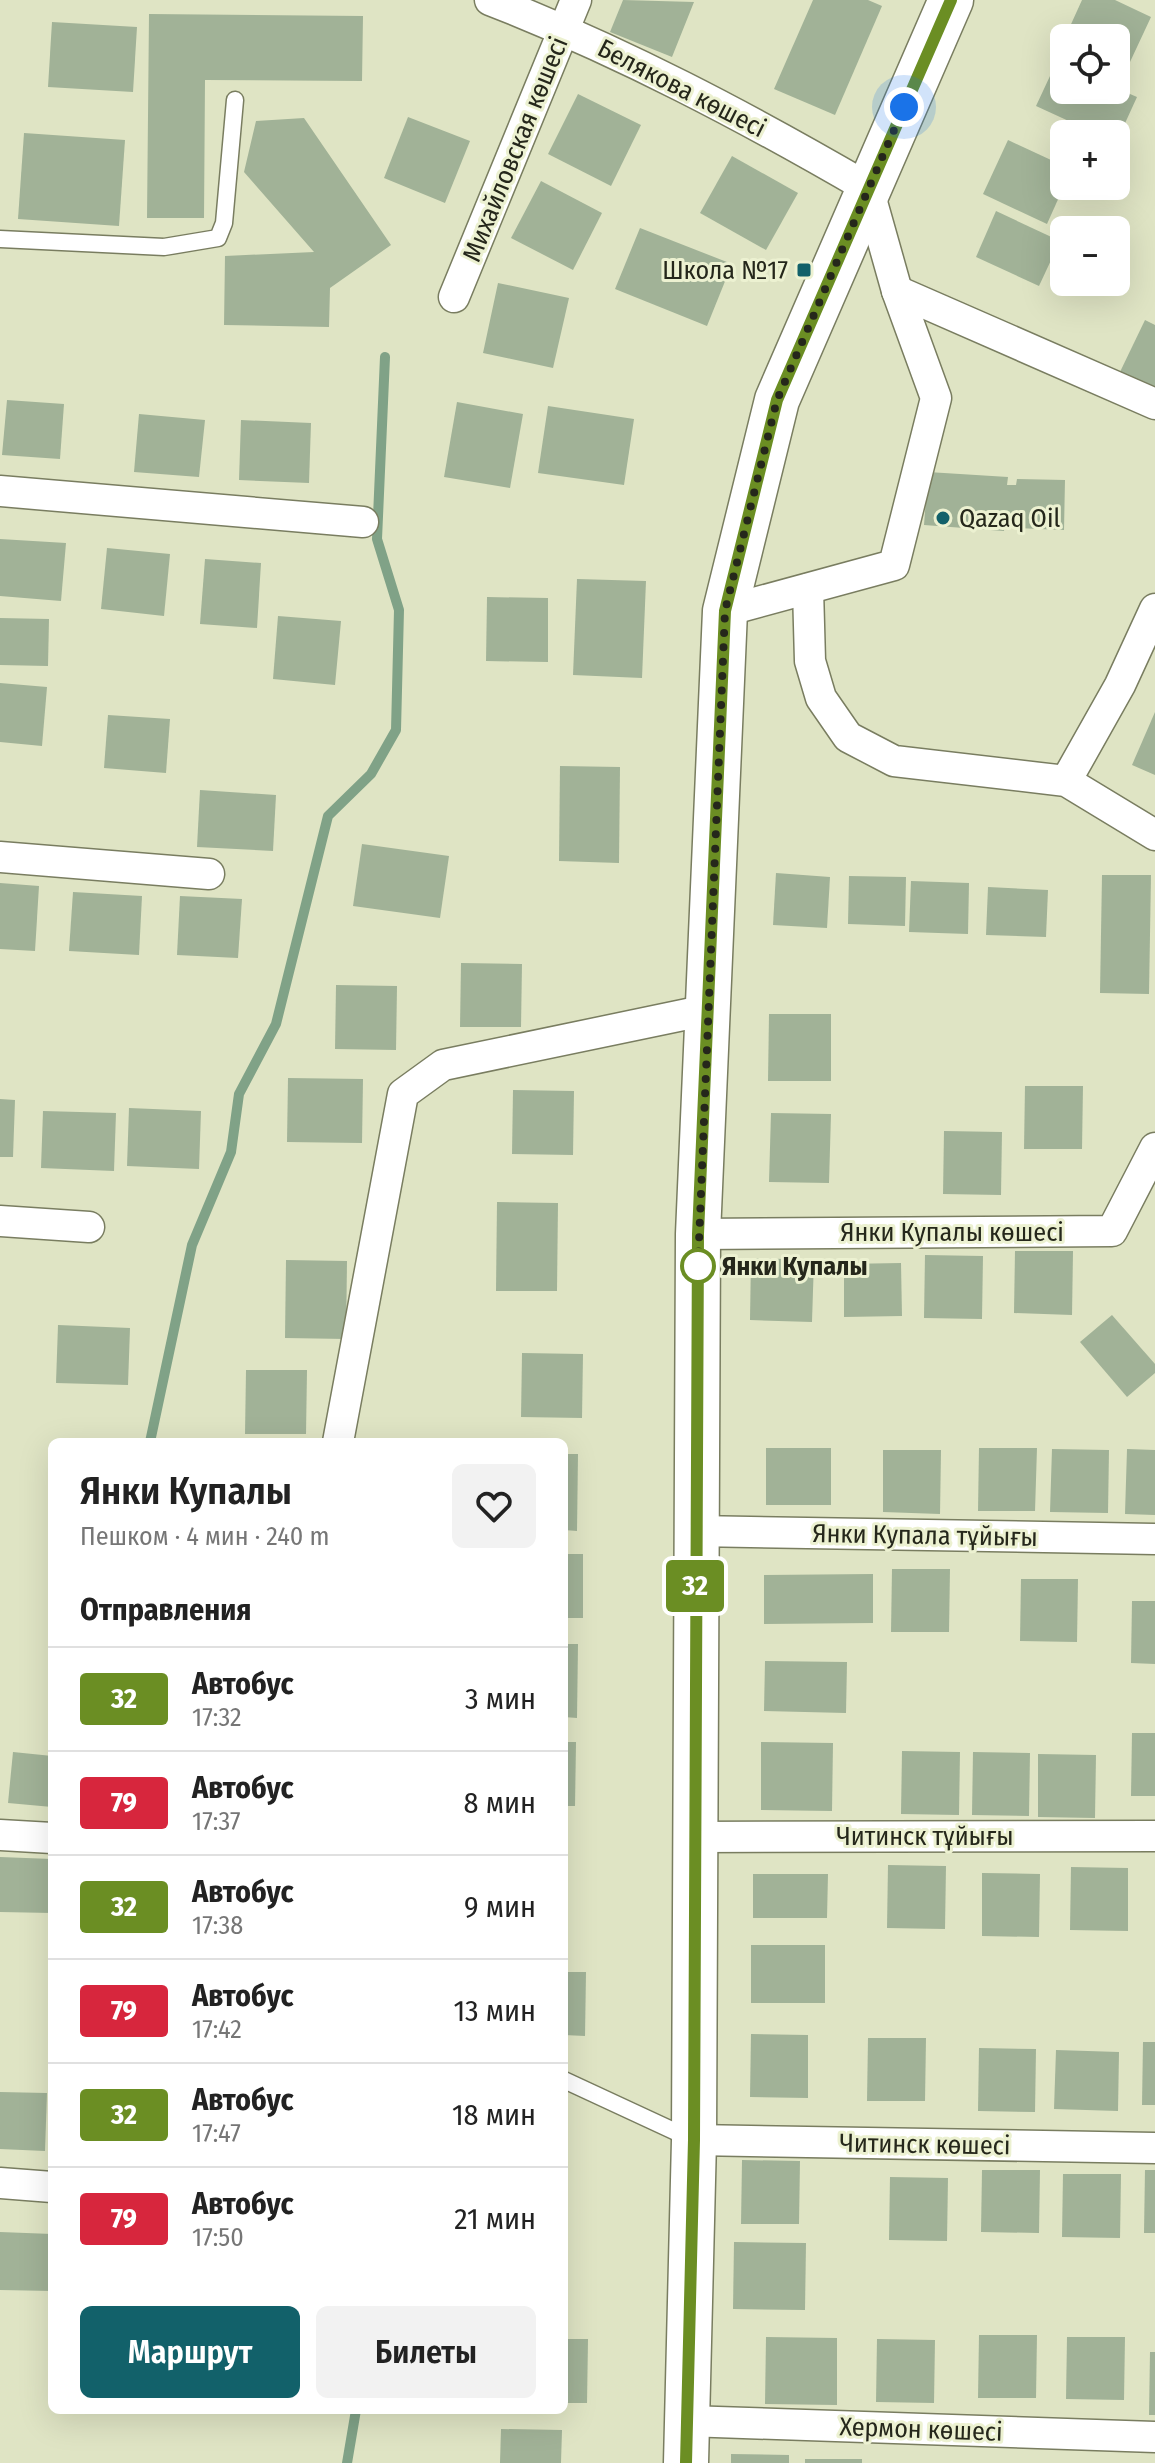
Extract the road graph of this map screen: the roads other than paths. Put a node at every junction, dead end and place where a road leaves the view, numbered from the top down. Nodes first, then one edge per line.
1 (490, 0) edge
2 (576, 0) edge
3 (951, 0) edge
4 (565, 29) junction
5 (235, 100) dead end
6 (868, 188) junction
7 (0, 239) edge
8 (897, 291) junction
9 (454, 297) dead end
10 (1155, 404) edge
11 (0, 491) edge
12 (363, 522) dead end
13 (808, 589) junction
14 (1155, 609) edge
15 (725, 611) junction
16 (1066, 781) junction
17 (1155, 835) edge
18 (0, 857) edge
19 (209, 874) dead end
20 (707, 1010) junction
21 (1155, 1148) edge
22 (0, 1221) edge
23 (89, 1227) dead end
24 (698, 1234) junction
25 (339, 1438) edge
26 (695, 1531) junction
27 (1155, 1539) edge
28 (0, 1835) edge
29 (1155, 1836) edge
30 (695, 1837) junction
31 (48, 1838) edge
32 (568, 2082) edge
33 (694, 2140) junction
34 (1155, 2148) edge
35 (0, 2183) edge
36 (48, 2187) edge
37 (1155, 2437) edge
38 (687, 2442) edge

1 - 4 street, Белякова көшесі
2 - 4 street, Михайловская көшесі
3 - 6 main road
4 - 6 street, Белякова көшесі
4 - 9 street, Михайловская көшесі
5 - 7 lane
6 - 8 street
6 - 15 main road
8 - 10 street
8 - 13 street
11 - 12 street
13 - 15 street
13 - 16 street
14 - 16 street
15 - 20 main road
16 - 17 street
18 - 19 street
20 - 24 main road
20 - 25 street
21 - 24 street, Янки Купалы көшесі
22 - 23 street
24 - 26 main road
26 - 27 street, Янки Купала тұйығы
26 - 30 main road
28 - 31 street
29 - 30 street, Читинск тұйығы
30 - 33 main road
32 - 33 lane
33 - 34 street, Читинск көшесі
33 - 38 main road
35 - 36 street
37 - 38 street, Хермон көшесі

